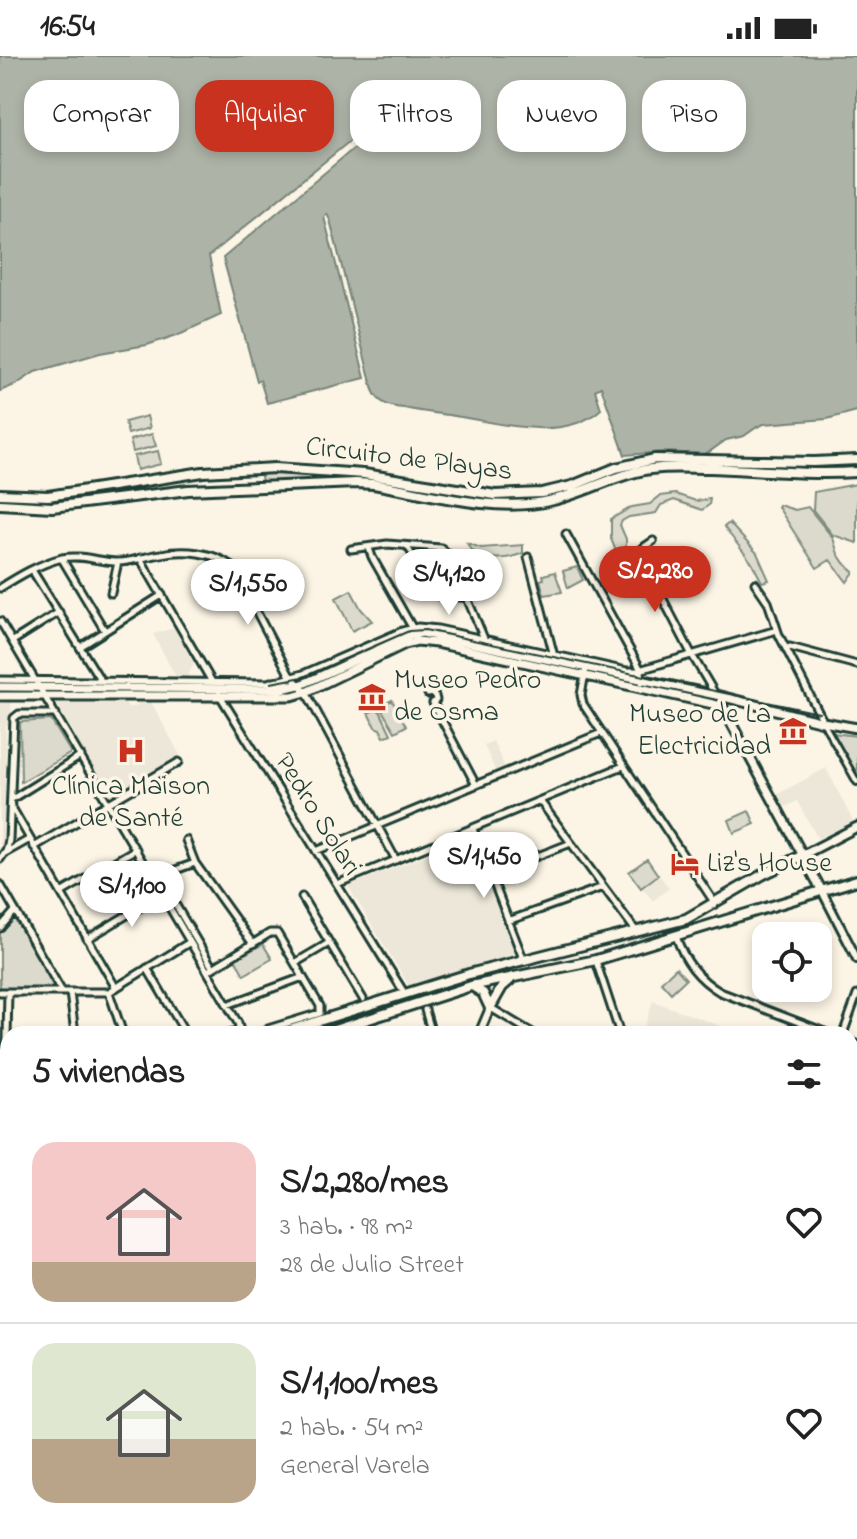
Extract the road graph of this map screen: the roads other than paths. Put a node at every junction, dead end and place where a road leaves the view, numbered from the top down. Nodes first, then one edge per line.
1 (857, 460) edge
2 (857, 472) edge
3 (0, 494) edge
4 (0, 504) edge
5 (566, 534) dead end
6 (653, 541) dead end
7 (407, 546) junction
8 (369, 548) junction
9 (351, 549) dead end
10 (528, 557) dead end
11 (140, 558) junction
12 (62, 559) junction
13 (118, 562) junction
14 (32, 570) junction
15 (755, 583) dead end
16 (0, 588) edge
17 (111, 593) dead end
18 (162, 595) junction
19 (467, 598) junction
20 (59, 612) junction
21 (0, 621) edge
22 (777, 630) junction
23 (105, 631) junction
24 (414, 634) junction
25 (0, 635) edge
26 (8, 635) junction
27 (13, 641) junction
28 (484, 646) junction
29 (80, 647) junction
30 (786, 649) junction
31 (692, 655) junction
32 (552, 661) junction
33 (857, 665) edge
34 (641, 670) junction
35 (586, 672) junction
36 (291, 677) junction
37 (0, 680) edge
38 (271, 683) junction
39 (38, 684) junction
40 (103, 684) junction
41 (641, 684) junction
42 (0, 687) edge
43 (216, 689) junction
44 (302, 689) junction
45 (85, 692) junction
46 (130, 693) junction
47 (46, 695) junction
48 (716, 695) junction
49 (0, 696) edge
50 (433, 703) dead end
51 (722, 706) junction
52 (57, 714) junction
53 (823, 722) junction
54 (857, 728) edge
55 (601, 733) junction
56 (81, 756) junction
57 (179, 762) dead end
58 (623, 766) junction
59 (857, 782) edge
60 (476, 785) junction
61 (540, 800) junction
62 (109, 802) junction
63 (11, 803) junction
64 (378, 826) junction
65 (857, 827) edge
66 (473, 829) junction
67 (30, 839) junction
68 (186, 840) dead end
69 (571, 843) junction
70 (34, 847) junction
71 (136, 849) junction
72 (316, 851) junction
73 (803, 855) junction
74 (2, 856) edge
75 (396, 860) junction
76 (195, 863) junction
77 (489, 875) junction
78 (153, 878) junction
79 (161, 880) dead end
80 (857, 880) edge
81 (0, 884) edge
82 (337, 884) junction
83 (603, 887) junction
84 (822, 891) junction
85 (61, 893) junction
86 (162, 893) junction
87 (302, 897) dead end
88 (715, 903) junction
89 (16, 911) junction
90 (508, 921) junction
91 (0, 928) edge
92 (637, 932) junction
93 (676, 935) junction
94 (87, 939) junction
95 (190, 942) junction
96 (329, 943) junction
97 (253, 944) junction
98 (857, 959) edge
99 (596, 960) junction
100 (524, 961) junction
101 (295, 963) junction
102 (147, 968) junction
103 (209, 968) junction
104 (489, 969) junction
105 (303, 977) junction
106 (501, 984) junction
107 (471, 986) junction
108 (116, 988) junction
109 (0, 992) edge
110 (8, 992) junction
111 (62, 992) junction
112 (70, 992) junction
113 (109, 992) junction
114 (405, 994) junction
115 (857, 995) edge
116 (363, 999) dead end
117 (227, 1005) junction
118 (490, 1008) junction
119 (425, 1010) dead end
120 (8, 1026) edge
121 (74, 1026) edge
122 (120, 1026) edge
123 (181, 1026) edge
124 (238, 1026) edge
125 (278, 1026) edge
126 (303, 1026) edge
127 (347, 1026) edge
128 (430, 1026) edge
129 (482, 1026) edge
130 (520, 1026) edge
131 (617, 1026) edge
132 (802, 1026) edge
133 (846, 1026) edge

1 - 3 main road, Circuito de Playas
2 - 4 main road, Circuito de Playas
5 - 34 street
6 - 31 street
7 - 8 street
7 - 19 street
7 - 19 street
8 - 9 street
8 - 24 street
10 - 32 street
11 - 13 street
11 - 18 street, Pedro Solari
11 - 36 street
12 - 13 street
12 - 14 street
12 - 23 street
13 - 17 street
14 - 16 street
14 - 20 street
15 - 22 street
18 - 23 street
18 - 43 street, Pedro Solari
19 - 28 street
20 - 27 street
20 - 29 street
21 - 26 street
22 - 30 street
22 - 31 street
23 - 29 street
24 - 28 main road
24 - 28 street
24 - 36 street
24 - 44 main road
25 - 26 street
26 - 27 street
27 - 39 street
28 - 32 main road
29 - 40 street
30 - 33 street
30 - 53 street
31 - 34 street
31 - 48 street
32 - 34 street
32 - 35 main road
34 - 41 street
35 - 41 main road
35 - 55 street
36 - 38 street
36 - 44 street
37 - 39 street
38 - 43 street
38 - 44 main road
39 - 40 street
39 - 42 main road
39 - 45 main road
39 - 47 street
40 - 43 street
40 - 45 main road
40 - 46 main road
41 - 48 main road
41 - 51 main road
43 - 44 main road
43 - 46 main road
43 - 72 street, Pedro Solari
44 - 64 street
45 - 46 main road
45 - 47 main road
47 - 49 main road
47 - 52 street
48 - 51 main road
48 - 53 main road
50 - 60 street
51 - 73 main road
52 - 56 street
52 - 63 street
53 - 54 main road
53 - 59 street
55 - 58 street
55 - 60 street
56 - 62 street
56 - 63 street
57 - 62 street
58 - 61 street
58 - 88 street
60 - 64 street
61 - 66 street
61 - 69 street
62 - 70 street
62 - 71 street
63 - 67 street
63 - 74 street
64 - 72 street
64 - 75 street
65 - 73 main road
66 - 75 street
66 - 77 street
67 - 70 street
67 - 74 street
68 - 76 street
69 - 77 street
69 - 83 street
70 - 85 street
71 - 78 street
71 - 85 street
72 - 82 street, Pedro Solari
73 - 84 main road
73 - 88 main road
75 - 82 street
76 - 78 street
76 - 97 street
77 - 90 street
78 - 86 street
79 - 103 street
80 - 84 main road
81 - 89 street
82 - 114 street, Pedro Solari
83 - 90 street
83 - 92 street
84 - 93 main road
84 - 98 street
85 - 94 street
86 - 94 street
86 - 95 street
87 - 96 street
88 - 92 main road
89 - 91 street
89 - 111 street
90 - 100 street
92 - 100 main road
93 - 99 main road
93 - 132 street
94 - 108 street
95 - 102 street
95 - 103 street
96 - 101 street
96 - 116 street
97 - 101 street
97 - 103 street
99 - 106 main road
99 - 131 street
100 - 104 main road
101 - 105 street
102 - 108 street
102 - 123 street
103 - 117 street
104 - 106 main road
104 - 114 main road
105 - 117 street
105 - 125 street
106 - 107 main road
106 - 118 main road
107 - 118 main road
107 - 127 main road
108 - 113 street
109 - 110 street
110 - 111 street
110 - 120 street
111 - 112 street
112 - 113 street
112 - 121 street
113 - 122 street
114 - 126 main road
115 - 133 street
117 - 124 street
118 - 129 street
118 - 130 street
119 - 128 street

